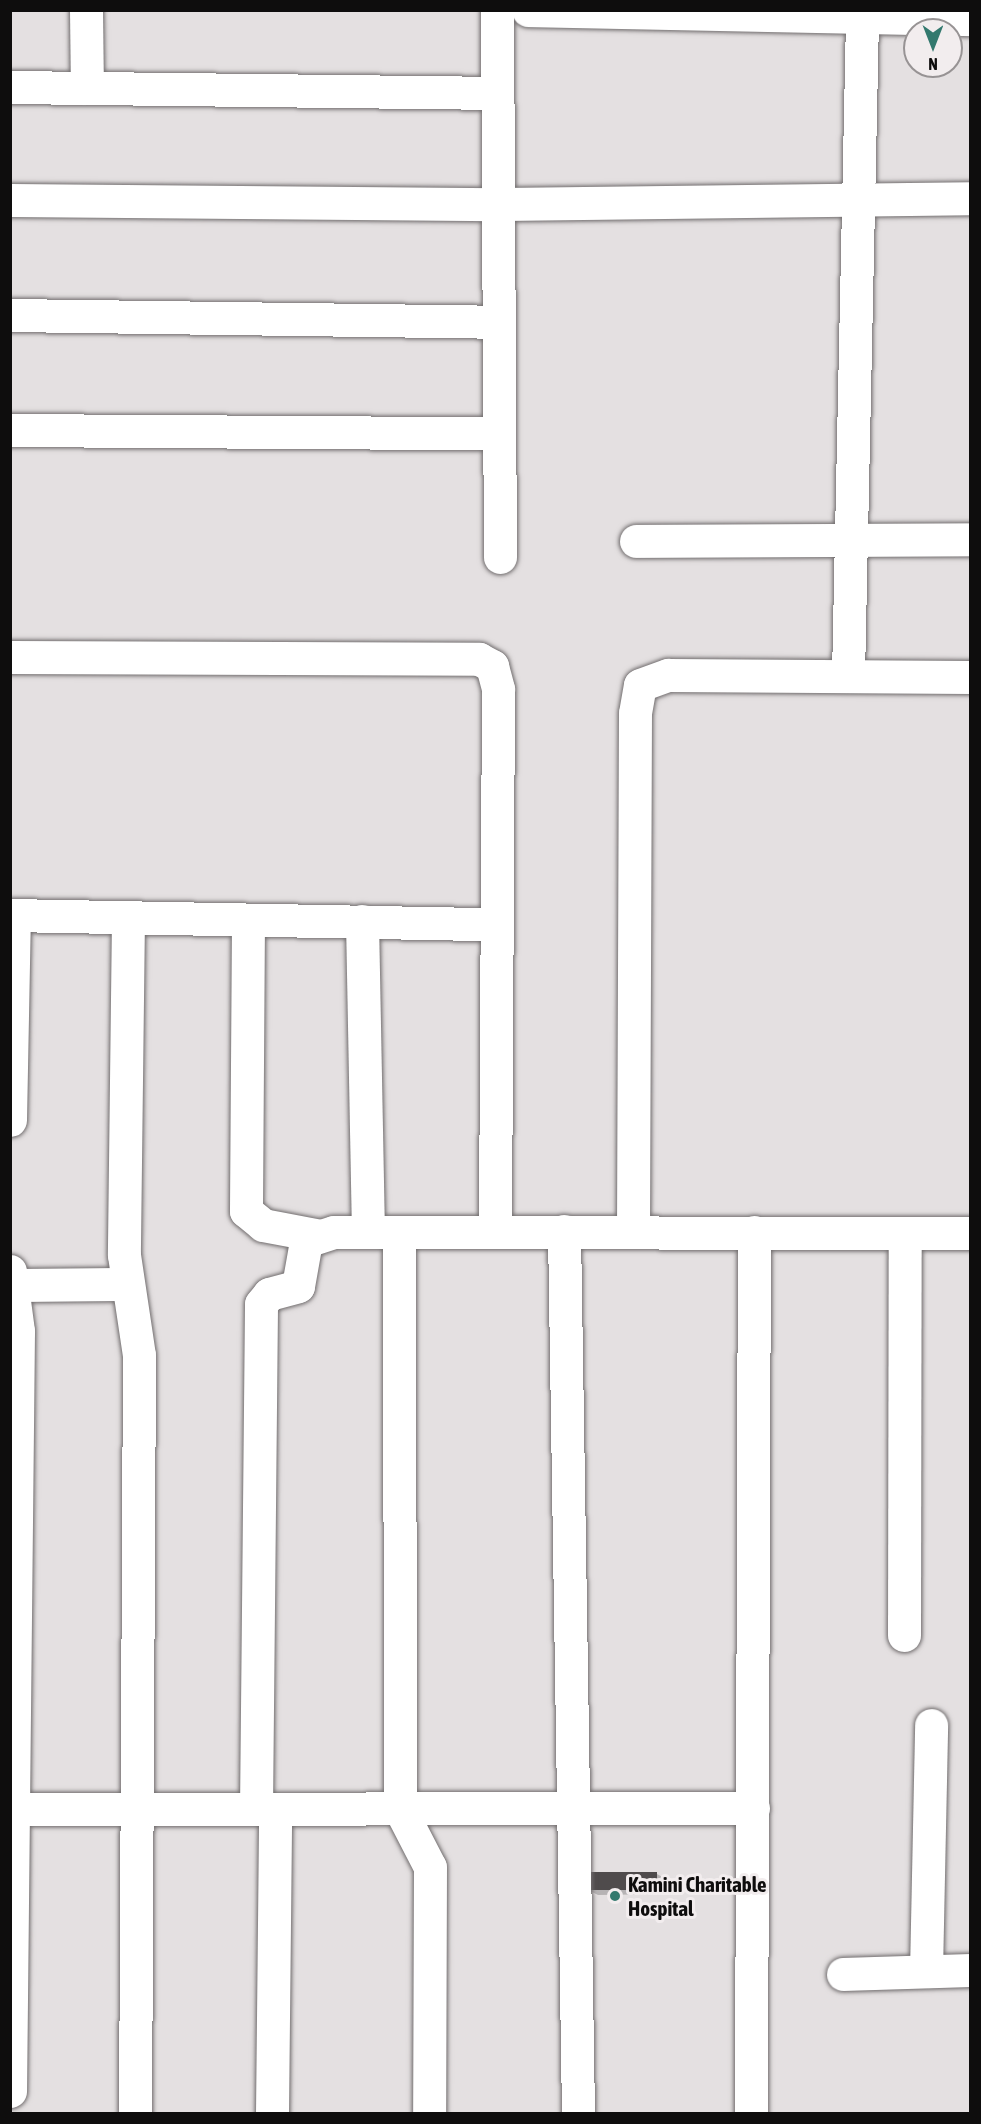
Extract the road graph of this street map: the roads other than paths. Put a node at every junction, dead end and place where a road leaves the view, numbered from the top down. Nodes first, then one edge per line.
1 (86, 10) edge
2 (497, 10) edge
3 (528, 10) edge
4 (862, 17) junction
5 (970, 19) edge
6 (10, 87) edge
7 (87, 88) junction
8 (498, 93) junction
9 (859, 198) junction
10 (970, 198) edge
11 (10, 200) edge
12 (498, 204) junction
13 (10, 315) edge
14 (498, 322) junction
15 (10, 430) edge
16 (500, 433) junction
17 (851, 537) junction
18 (970, 539) edge
19 (636, 541) dead end
20 (500, 557) dead end
21 (10, 657) edge
22 (848, 676) junction
23 (970, 677) edge
24 (12, 915) edge
25 (128, 917) junction
26 (248, 920) junction
27 (362, 921) junction
28 (496, 924) junction
29 (10, 1120) edge
30 (564, 1231) junction
31 (633, 1231) junction
32 (384, 1232) junction
33 (495, 1232) junction
34 (754, 1232) junction
35 (905, 1233) junction
36 (970, 1233) edge
37 (316, 1234) junction
38 (12, 1280) edge
39 (127, 1284) junction
40 (904, 1635) dead end
41 (931, 1725) dead end
42 (753, 1808) junction
43 (15, 1809) junction
44 (136, 1809) junction
45 (266, 1809) junction
46 (400, 1809) junction
47 (573, 1809) junction
48 (970, 1970) edge
49 (926, 1971) junction
50 (843, 1974) dead end
51 (10, 2091) edge
52 (135, 2114) edge
53 (272, 2114) edge
54 (429, 2114) edge
55 (578, 2114) edge
56 (751, 2114) edge

1 - 7 street
2 - 8 street
3 - 4 street
4 - 5 street
4 - 9 street
6 - 7 street
7 - 8 street
8 - 12 street
9 - 10 street
9 - 12 street
9 - 17 street
11 - 12 street
12 - 14 street
13 - 14 street
14 - 16 street
15 - 16 street
16 - 20 street
17 - 18 street
17 - 19 street
17 - 22 street
21 - 28 street
22 - 23 street
22 - 31 street
24 - 25 street
24 - 29 street
25 - 26 street
25 - 39 street
26 - 27 street
26 - 37 street
27 - 28 street
27 - 32 street
28 - 33 street
30 - 31 street
30 - 33 street
30 - 47 street
31 - 34 street
32 - 33 street
32 - 37 street
32 - 46 street
34 - 35 street
34 - 42 street
35 - 36 street
35 - 40 street
37 - 45 street
38 - 39 street
38 - 43 street
39 - 44 street
41 - 49 street
42 - 47 street
42 - 56 street
43 - 44 street
43 - 51 street
44 - 45 street
44 - 52 street
45 - 46 street
45 - 53 street
46 - 47 street
46 - 54 street
47 - 55 street
48 - 49 street
49 - 50 street

